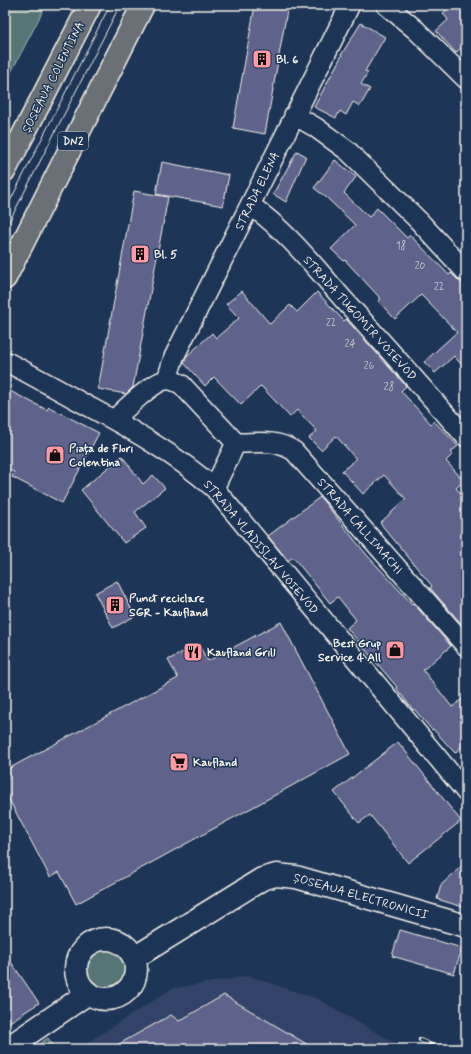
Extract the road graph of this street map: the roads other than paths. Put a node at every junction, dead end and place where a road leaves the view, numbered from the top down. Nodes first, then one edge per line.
1 (90, 5) edge
2 (143, 5) edge
3 (350, 5) edge
4 (386, 5) edge
5 (466, 79) edge
6 (294, 115) junction
7 (5, 170) edge
8 (250, 205) junction
9 (466, 272) edge
10 (5, 278) edge
11 (5, 361) edge
12 (167, 379) junction
13 (114, 420) junction
14 (466, 437) edge
15 (236, 443) junction
16 (214, 488) junction
17 (466, 646) edge
18 (466, 792) edge
19 (466, 926) edge
20 (134, 958) junction
21 (87, 994) junction
22 (6, 1049) edge

1 - 7 main road, ȘOSEAUA COLENTINA
2 - 10 main road, DN2
3 - 6 street, STRADA ELENA
4 - 5 street
6 - 8 street, STRADA ELENA
6 - 9 street
8 - 12 street, STRADA ELENA
8 - 14 street, STRADA TUGOMIR VOIEVOD
11 - 13 street, STRADA VLADISLAV VOIEVOD
12 - 13 street
12 - 15 street
13 - 16 street, STRADA VLADISLAV VOIEVOD
15 - 16 street
15 - 17 street, STRADA CALLIMACHI
16 - 18 street, STRADA VLADISLAV VOIEVOD
19 - 20 street, ȘOSEAUA ELECTRONICII
20 - 21 street
20 - 21 street
21 - 22 street

